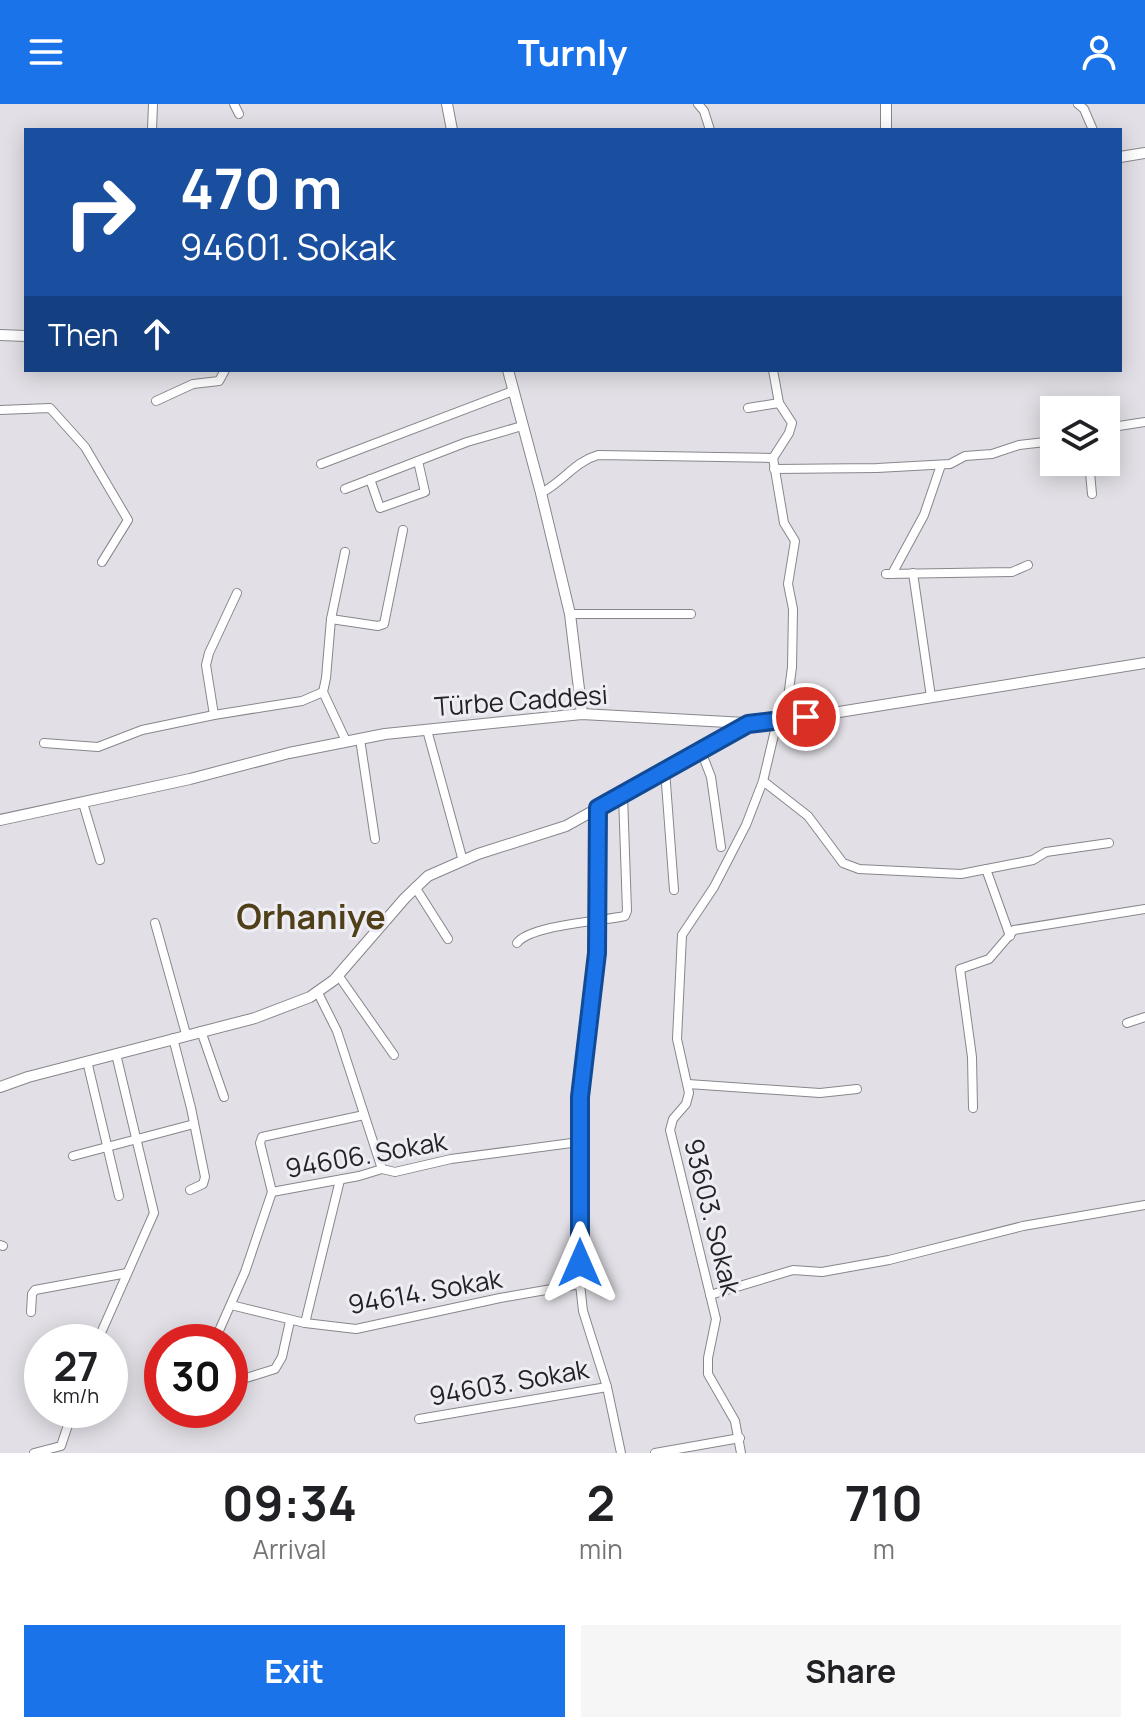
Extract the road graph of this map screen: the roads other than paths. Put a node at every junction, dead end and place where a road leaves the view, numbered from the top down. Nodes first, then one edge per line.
1 (153, 104) edge
2 (234, 104) edge
3 (447, 104) edge
4 (698, 104) edge
5 (886, 104) edge
6 (1078, 104) edge
7 (239, 114) dead end
8 (152, 128) edge
9 (452, 128) edge
10 (709, 128) edge
11 (886, 128) edge
12 (1092, 128) edge
13 (1145, 153) edge
14 (1122, 157) edge
15 (0, 335) edge
16 (24, 336) edge
17 (224, 372) edge
18 (508, 372) edge
19 (773, 372) edge
20 (513, 391) junction
21 (156, 401) dead end
22 (779, 403) junction
23 (748, 408) dead end
24 (0, 410) edge
25 (1145, 422) edge
26 (522, 426) junction
27 (1120, 426) edge
28 (1040, 443) edge
29 (773, 458) junction
30 (418, 461) junction
31 (321, 464) dead end
32 (941, 465) junction
33 (774, 469) junction
34 (1090, 476) edge
35 (370, 479) junction
36 (345, 489) dead end
37 (541, 493) junction
38 (1092, 494) dead end
39 (403, 530) dead end
40 (345, 552) dead end
41 (102, 562) dead end
42 (1028, 565) dead end
43 (913, 573) junction
44 (237, 593) dead end
45 (570, 614) junction
46 (691, 614) dead end
47 (331, 619) junction
48 (1145, 663) edge
49 (323, 692) junction
50 (931, 697) junction
51 (582, 714) junction
52 (214, 715) junction
53 (781, 722) junction
54 (748, 724) junction
55 (427, 730) junction
56 (360, 739) junction
57 (346, 741) junction
58 (44, 743) dead end
59 (701, 751) junction
60 (665, 770) junction
61 (763, 781) junction
62 (623, 795) junction
63 (83, 803) junction
64 (598, 808) junction
65 (0, 820) edge
66 (375, 839) dead end
67 (1109, 843) dead end
68 (721, 847) dead end
69 (100, 860) dead end
70 (463, 861) junction
71 (986, 869) junction
72 (415, 887) junction
73 (674, 890) dead end
74 (1145, 909) edge
75 (598, 918) junction
76 (155, 923) dead end
77 (1010, 936) junction
78 (448, 939) dead end
79 (517, 943) dead end
80 (338, 975) junction
81 (318, 993) junction
82 (1145, 1017) edge
83 (1127, 1023) dead end
84 (201, 1031) junction
85 (186, 1034) junction
86 (173, 1038) junction
87 (116, 1054) junction
88 (394, 1055) dead end
89 (87, 1061) junction
90 (688, 1084) junction
91 (0, 1087) edge
92 (857, 1089) dead end
93 (224, 1097) dead end
94 (973, 1108) dead end
95 (364, 1115) junction
96 (194, 1124) junction
97 (137, 1140) junction
98 (579, 1142) junction
99 (107, 1147) junction
100 (73, 1156) dead end
101 (382, 1169) junction
102 (340, 1180) junction
103 (190, 1190) dead end
104 (272, 1192) junction
105 (119, 1196) dead end
106 (1145, 1205) edge
107 (127, 1273) junction
108 (580, 1284) junction
109 (710, 1295) junction
110 (231, 1305) junction
111 (31, 1312) dead end
112 (290, 1321) junction
113 (305, 1323) junction
114 (105, 1324) edge
115 (222, 1324) edge
116 (248, 1377) edge
117 (607, 1387) junction
118 (419, 1419) dead end
119 (67, 1428) edge
120 (740, 1438) junction
121 (34, 1453) edge
122 (621, 1453) edge
123 (655, 1453) edge
124 (741, 1453) edge

1 - 8 street
2 - 7 street
3 - 9 street
4 - 10 street
5 - 11 street
6 - 12 street
13 - 14 street
15 - 16 street
17 - 21 street
18 - 20 street
19 - 22 street
20 - 26 street
20 - 31 street
22 - 23 street
22 - 29 street
24 - 41 street
25 - 27 street
26 - 30 street
26 - 37 street
28 - 32 street
29 - 33 street
29 - 37 street
30 - 35 street
30 - 35 street
32 - 33 street
32 - 43 street
33 - 53 street
34 - 38 street
35 - 36 street
37 - 45 street
39 - 47 street
40 - 47 street
42 - 43 street
43 - 50 street
44 - 52 street
45 - 46 street
45 - 51 street
47 - 49 street
48 - 50 street, Türbe Caddesi
49 - 52 street
49 - 57 street
50 - 53 street, Türbe Caddesi
51 - 54 street, Türbe Caddesi
51 - 55 street, Türbe Caddesi
52 - 58 street
53 - 54 street, Türbe Caddesi
53 - 61 street
54 - 59 street
55 - 56 street, Türbe Caddesi
55 - 70 street
56 - 57 street, Türbe Caddesi
56 - 66 street
57 - 63 street, Türbe Caddesi
59 - 60 street
59 - 68 street
60 - 62 street
60 - 73 street
61 - 71 street
61 - 90 street
62 - 64 street
62 - 75 street
63 - 65 street, Türbe Caddesi
63 - 69 street
64 - 70 street
64 - 75 street, 94603. Sokak
67 - 71 street
70 - 72 street
71 - 77 street
72 - 78 street
72 - 80 street
74 - 77 street
75 - 79 street
75 - 98 street, 94603. Sokak
76 - 85 street
77 - 94 street
80 - 81 street
80 - 88 street
81 - 84 street
81 - 95 street
82 - 83 street
84 - 85 street
84 - 93 street
85 - 86 street
86 - 87 street
86 - 96 street
87 - 89 street
87 - 97 street
89 - 91 street
89 - 99 street
90 - 92 street
90 - 109 street, 93603. Sokak
95 - 101 street
95 - 104 street
96 - 97 street
96 - 103 street
97 - 99 street
97 - 107 street
98 - 101 street, 94606. Sokak
98 - 108 street, 94603. Sokak
99 - 100 street
99 - 105 street
101 - 102 street, 94606. Sokak
102 - 104 street, 94606. Sokak
102 - 113 street
104 - 110 street, 94606. Sokak
106 - 109 street
107 - 111 street
107 - 114 street
108 - 113 street, 94614. Sokak
108 - 117 street, 94603. Sokak
109 - 120 street, 93603. Sokak
110 - 112 street, 94614. Sokak
110 - 115 street, 94606. Sokak
112 - 113 street, 94614. Sokak
112 - 116 street
117 - 118 street, 94603. Sokak
117 - 122 street, 94603. Sokak
119 - 121 street
120 - 123 street
120 - 124 street, 93603. Sokak

